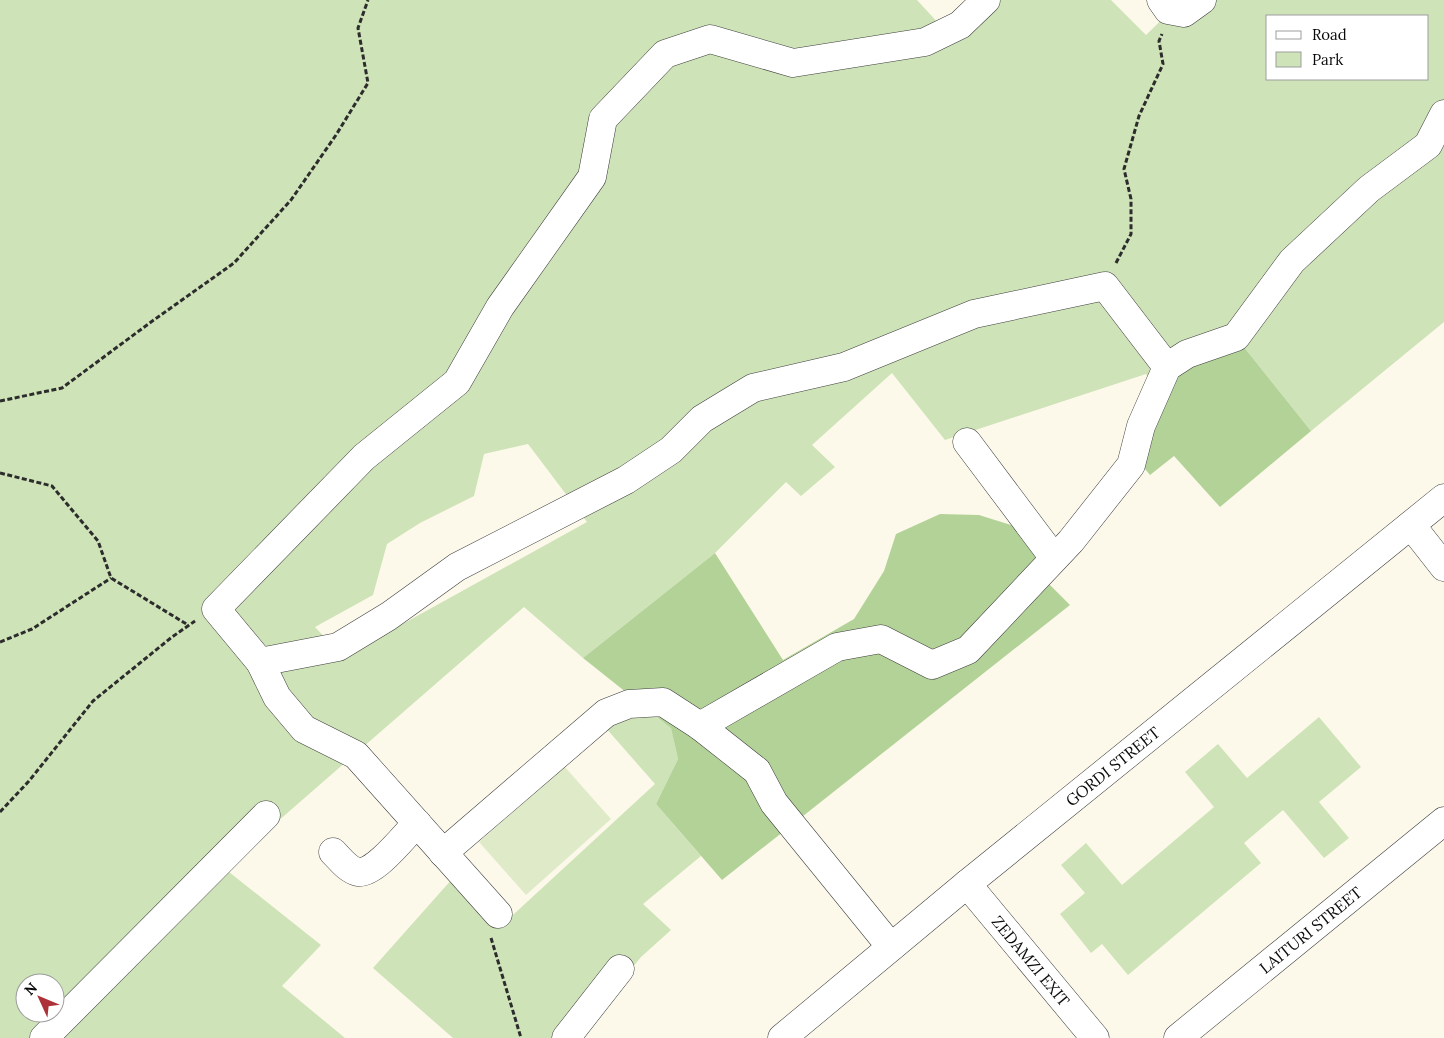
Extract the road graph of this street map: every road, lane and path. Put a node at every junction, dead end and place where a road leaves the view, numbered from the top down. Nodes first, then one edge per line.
1 (368, 0) edge
2 (986, 0) edge
3 (1202, 0) edge
4 (1165, 5) edge
5 (1444, 114) edge
6 (1105, 286) junction
7 (1177, 361) junction
8 (0, 401) edge
9 (967, 442) dead end
10 (0, 473) edge
11 (1444, 498) edge
12 (1411, 525) junction
13 (1054, 558) junction
14 (1444, 567) edge
15 (111, 578) junction
16 (216, 609) junction
17 (188, 625) junction
18 (0, 642) edge
19 (260, 662) junction
20 (700, 726) junction
21 (0, 812) edge
22 (266, 815) dead end
23 (1444, 821) edge
24 (417, 823) junction
25 (333, 852) dead end
26 (443, 852) junction
27 (967, 884) junction
28 (498, 914) joint
29 (891, 947) junction
30 (620, 969) dead end
31 (44, 1038) edge
32 (520, 1038) edge
33 (566, 1038) edge
34 (782, 1038) edge
35 (1095, 1038) edge
36 (1178, 1038) edge

1 - 8 path
2 - 16 street
3 - 4 street
4 - 6 path
5 - 7 street
6 - 7 street
6 - 19 street
7 - 13 street
9 - 13 street
10 - 15 path
11 - 12 street, GORDI STREET
12 - 14 street
12 - 27 street, GORDI STREET
13 - 20 street
15 - 17 path
15 - 18 path
16 - 17 path
16 - 19 street
17 - 21 path
19 - 24 street
20 - 26 street
20 - 29 street
22 - 31 street
23 - 36 street, LAITURI STREET
24 - 25 street
24 - 26 street
26 - 28 street
27 - 29 street, GORDI STREET
27 - 35 street, ZEDAMZI EXIT
28 - 32 path
29 - 34 street, GORDI STREET
30 - 33 street

